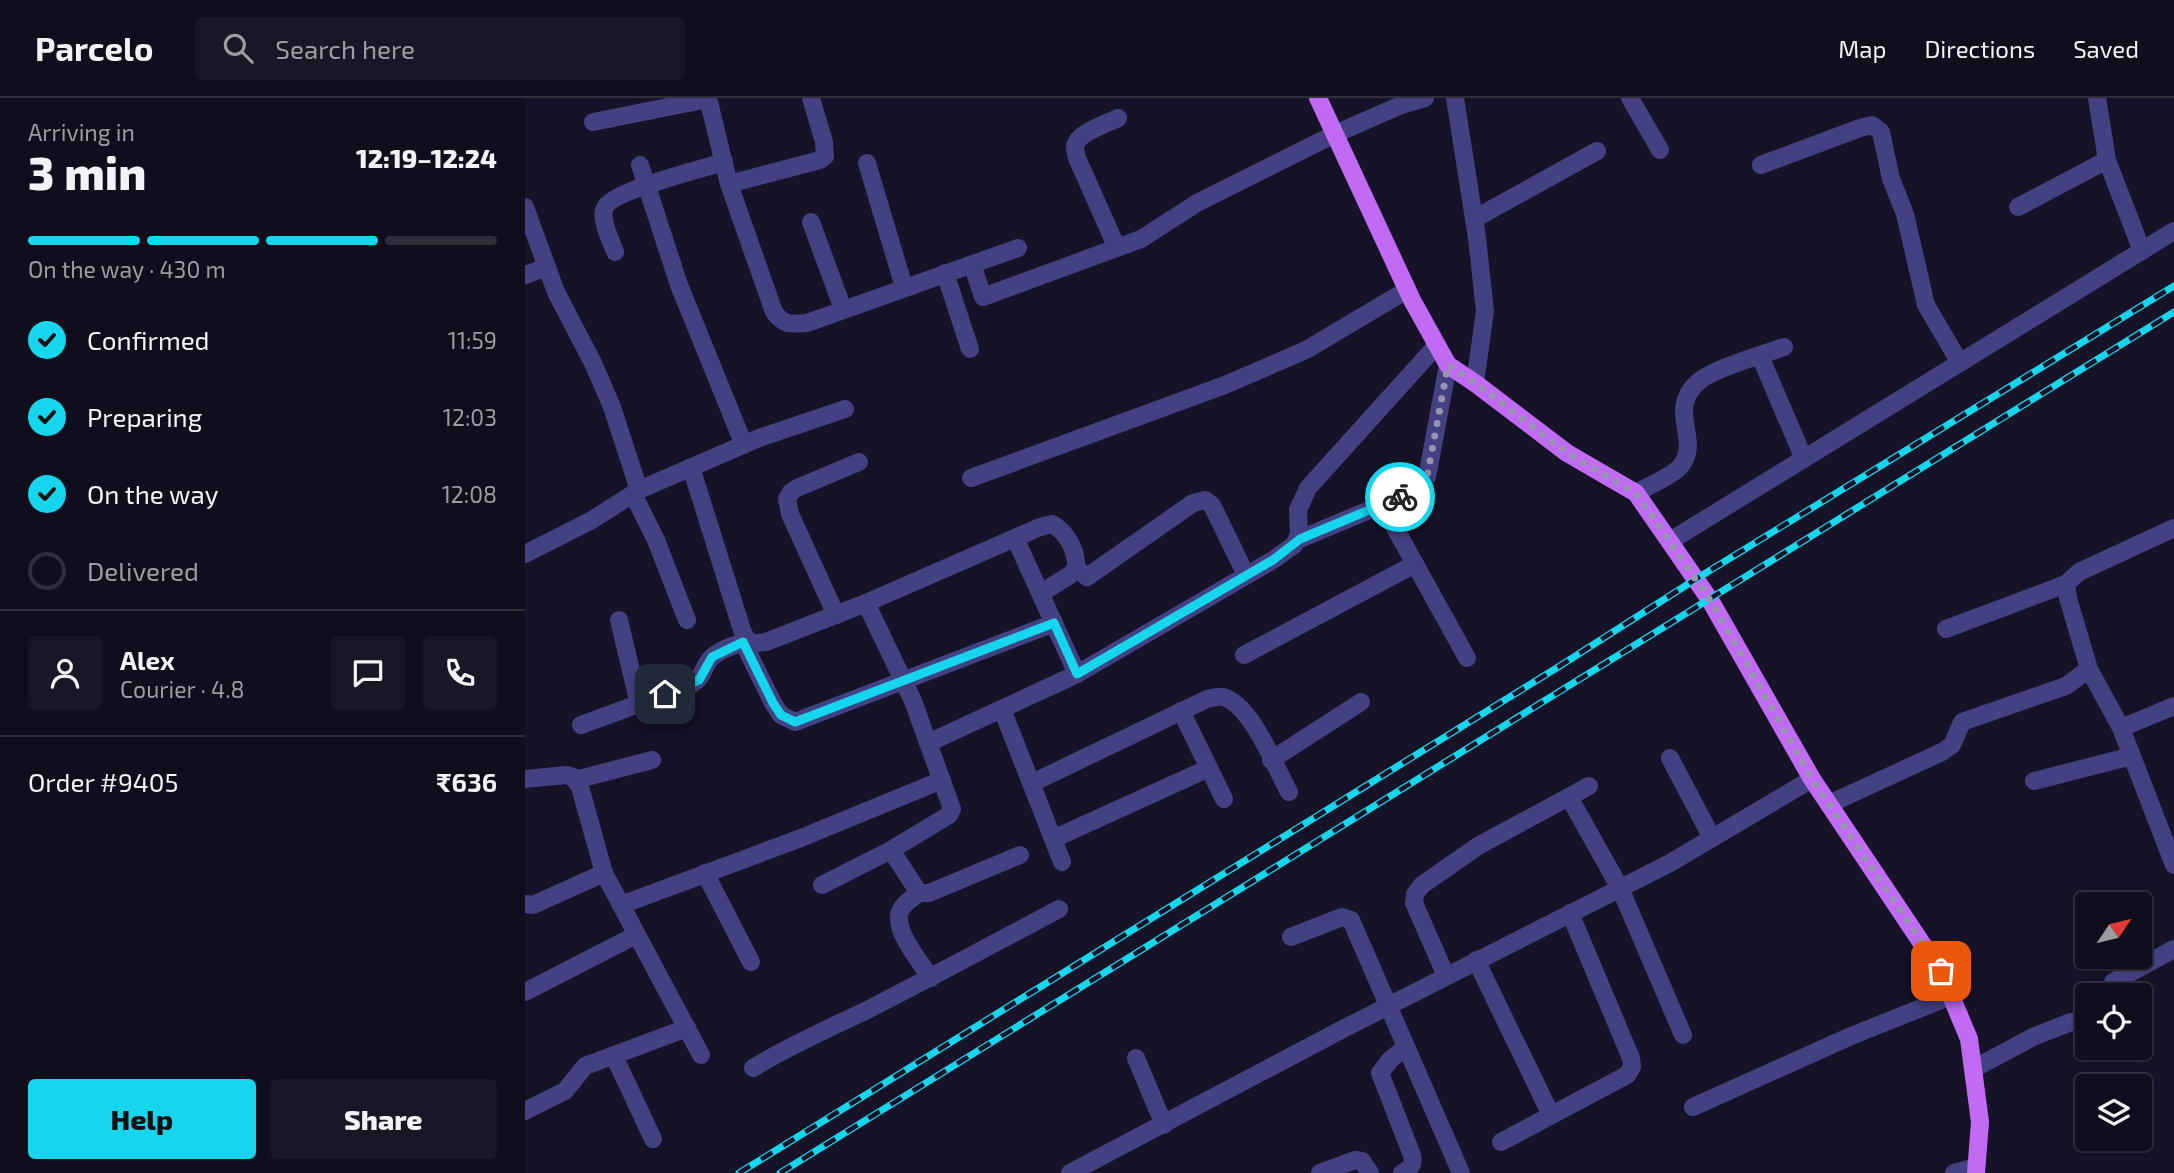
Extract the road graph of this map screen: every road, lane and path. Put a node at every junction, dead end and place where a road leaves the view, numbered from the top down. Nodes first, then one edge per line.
1 (811, 98) edge
2 (1318, 98) edge
3 (1425, 98) edge
4 (1455, 98) edge
5 (1630, 98) edge
6 (2097, 98) edge
7 (708, 99) edge
8 (1118, 118) dead end
9 (593, 121) dead end
10 (1335, 134) junction
11 (1660, 150) dead end
12 (1597, 151) dead end
13 (2107, 160) junction
14 (723, 162) junction
15 (867, 163) dead end
16 (640, 164) dead end
17 (1761, 165) dead end
18 (729, 184) junction
19 (647, 185) junction
20 (525, 207) edge
21 (2018, 207) dead end
22 (1474, 219) junction
23 (811, 222) dead end
24 (2174, 231) edge
25 (1018, 248) dead end
26 (1117, 248) junction
27 (2142, 251) junction
28 (615, 252) dead end
29 (972, 264) junction
30 (547, 267) junction
31 (945, 273) junction
32 (525, 275) edge
33 (904, 287) junction
34 (1407, 290) junction
35 (843, 309) junction
36 (1437, 345) junction
37 (1784, 347) dead end
38 (970, 349) dead end
39 (1760, 356) junction
40 (1960, 363) junction
41 (1448, 365) junction
42 (1475, 383) junction
43 (845, 409) dead end
44 (744, 444) junction
45 (1804, 459) junction
46 (859, 462) dead end
47 (691, 467) junction
48 (971, 478) dead end
49 (636, 492) junction
50 (1636, 493) junction
51 (1398, 498) junction
52 (2174, 528) edge
53 (1015, 538) junction
54 (1297, 539) junction
55 (1670, 541) junction
56 (525, 554) edge
57 (1415, 564) junction
58 (1076, 568) junction
59 (1246, 575) junction
60 (2066, 584) junction
61 (1041, 593) junction
62 (866, 603) junction
63 (836, 615) junction
64 (619, 620) dead end
65 (687, 620) dead end
66 (1054, 623) junction
67 (1946, 629) dead end
68 (745, 641) junction
69 (1244, 655) dead end
70 (1467, 658) dead end
71 (2089, 669) junction
72 (1077, 674) junction
73 (902, 679) junction
74 (1361, 702) dead end
75 (639, 704) junction
76 (2174, 706) edge
77 (1002, 709) junction
78 (1181, 711) junction
79 (581, 724) dead end
80 (2121, 728) junction
81 (928, 743) junction
82 (2132, 756) junction
83 (1670, 758) dead end
84 (1271, 760) junction
85 (652, 761) dead end
86 (1209, 768) junction
87 (525, 779) edge
88 (1812, 779) junction
89 (575, 780) junction
90 (942, 780) junction
91 (2034, 781) dead end
92 (1031, 783) junction
93 (1589, 786) dead end
94 (1289, 792) dead end
95 (1569, 797) junction
96 (1224, 799) dead end
97 (1829, 804) junction
98 (1712, 838) junction
99 (1053, 839) junction
100 (891, 850) junction
101 (1020, 855) dead end
102 (1062, 862) dead end
103 (2174, 865) edge
104 (604, 873) junction
105 (705, 873) junction
106 (822, 885) dead end
107 (1620, 888) junction
108 (919, 893) junction
109 (525, 904) edge
110 (621, 905) junction
111 (1059, 909) dead end
112 (1570, 913) junction
113 (636, 936) junction
114 (1291, 937) dead end
115 (2174, 949) edge
116 (1476, 960) junction
117 (751, 962) dead end
118 (1446, 976) junction
119 (931, 978) junction
120 (2113, 982) dead end
121 (525, 992) edge
122 (1951, 996) junction
123 (1387, 1007) junction
124 (2071, 1022) dead end
125 (687, 1028) junction
126 (1683, 1035) dead end
127 (1406, 1047) junction
128 (702, 1055) dead end
129 (614, 1056) junction
130 (1136, 1058) dead end
131 (753, 1068) dead end
132 (1973, 1069) junction
133 (1693, 1107) dead end
134 (525, 1111) edge
135 (1551, 1115) junction
136 (1164, 1125) junction
137 (653, 1139) dead end
138 (1501, 1142) dead end
139 (1976, 1170) edge
140 (1070, 1173) edge
141 (1320, 1173) edge
142 (1370, 1173) edge
143 (1402, 1173) edge
144 (1461, 1173) edge
145 (1954, 1173) edge

1 - 18 street
2 - 10 main road
3 - 10 street
4 - 22 street
5 - 11 street
6 - 13 street
7 - 9 street
7 - 14 street
8 - 26 street
10 - 26 street
10 - 34 main road
12 - 22 street
13 - 21 street
13 - 27 street
14 - 18 street
14 - 19 street
15 - 33 street
16 - 19 street
17 - 40 street
18 - 35 street
19 - 28 street
19 - 44 street
20 - 30 street
22 - 42 street
23 - 35 street
24 - 27 street
25 - 29 street
26 - 29 street
27 - 40 street
29 - 31 street
30 - 32 street
30 - 49 street
31 - 33 street
31 - 38 street
33 - 35 street
34 - 36 main road
34 - 48 street
36 - 41 main road
36 - 54 street
37 - 39 street
39 - 45 street
39 - 50 street
40 - 45 street
41 - 42 main road
41 - 51 street
42 - 50 main road
43 - 44 street
44 - 47 street
45 - 55 street
46 - 63 street
47 - 49 street
47 - 68 street
49 - 56 street
49 - 65 street
50 - 55 main road
51 - 54 street
51 - 57 street
52 - 60 street
53 - 58 street
53 - 61 street
53 - 62 street
54 - 59 street
55 - 88 main road
57 - 69 street
57 - 70 street
58 - 59 street
58 - 61 street
59 - 72 street
60 - 67 street
60 - 71 street
61 - 66 street
62 - 63 street
62 - 73 street
63 - 68 street
64 - 75 street
66 - 72 street
66 - 73 street
68 - 73 street
68 - 75 street
71 - 80 street
71 - 97 street
72 - 77 street
73 - 81 street
74 - 84 street
75 - 79 street
76 - 80 street
77 - 81 street
77 - 92 street
78 - 84 street
78 - 86 street
78 - 92 street
80 - 82 street
81 - 90 street
82 - 91 street
82 - 103 street
83 - 98 street
84 - 94 street
85 - 89 street
86 - 96 street
86 - 99 street
87 - 89 street
88 - 97 main road
88 - 98 street
89 - 104 street
90 - 100 street
90 - 105 street
92 - 99 street
93 - 95 street
95 - 107 street
95 - 118 street
97 - 122 main road
98 - 107 street
99 - 102 street
100 - 106 street
100 - 108 street
101 - 108 street
104 - 109 street
104 - 110 street
105 - 110 street
105 - 117 street
107 - 112 street
107 - 126 street
108 - 119 street
110 - 113 street
111 - 119 street
112 - 116 street
112 - 135 street
113 - 121 street
113 - 125 street
114 - 123 street
115 - 120 street
116 - 118 street
116 - 135 street
118 - 123 street
119 - 131 street
122 - 132 main road
122 - 133 street
123 - 127 street
123 - 136 street
124 - 132 street
125 - 128 street
125 - 129 street
127 - 143 street
127 - 144 street
129 - 134 street
129 - 137 street
130 - 136 street
132 - 139 main road
135 - 138 street
136 - 140 street
139 - 145 street
141 - 142 street

